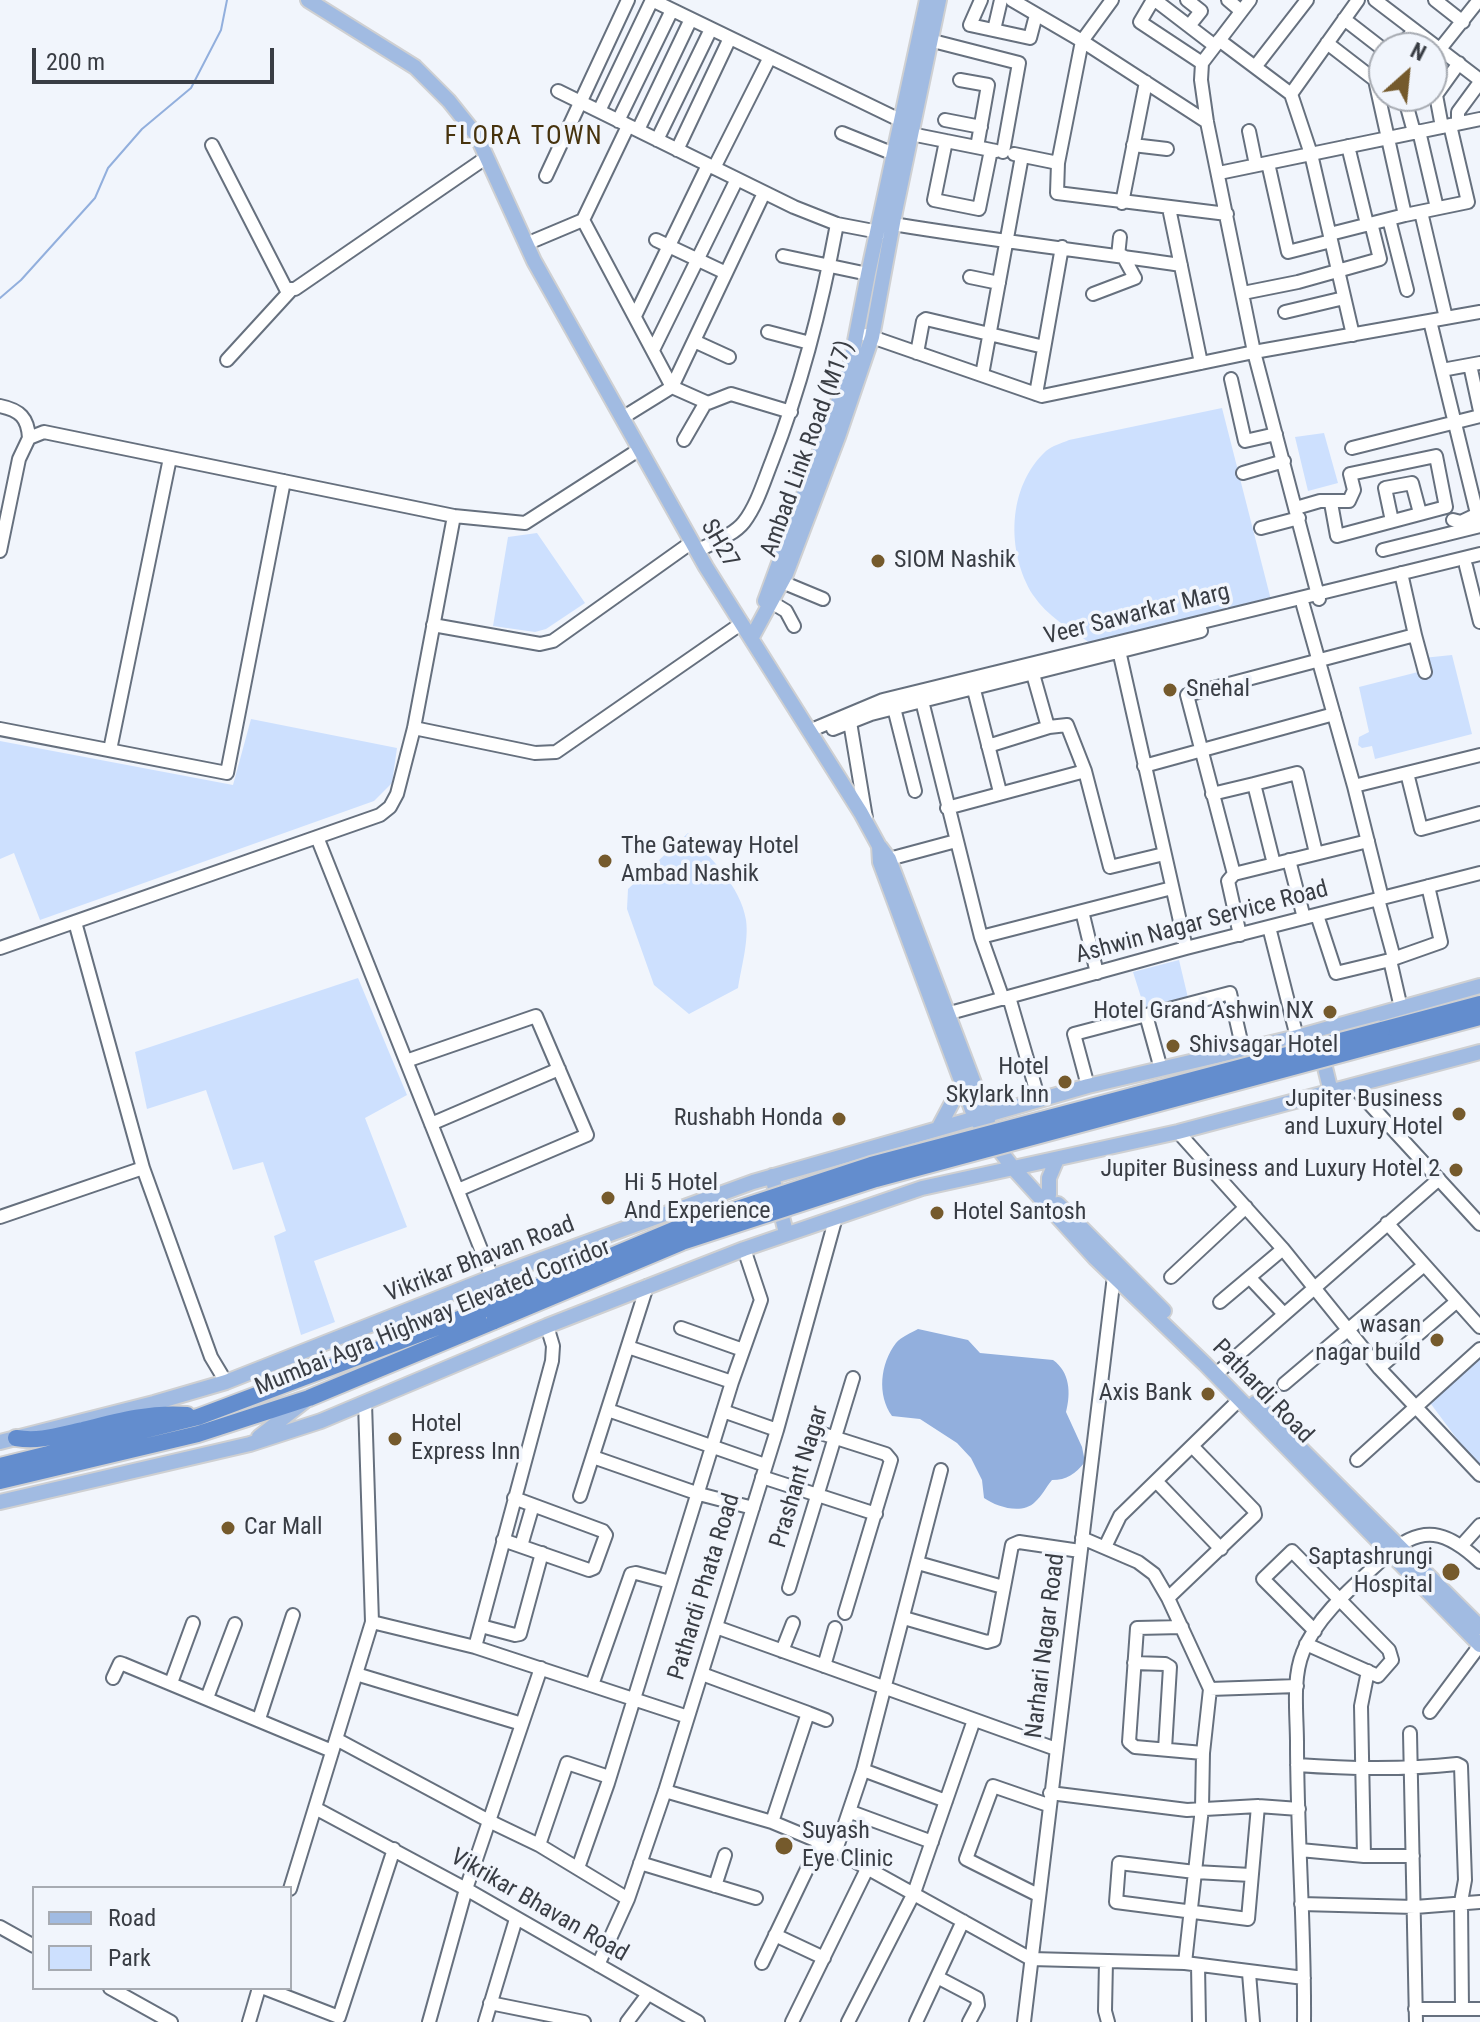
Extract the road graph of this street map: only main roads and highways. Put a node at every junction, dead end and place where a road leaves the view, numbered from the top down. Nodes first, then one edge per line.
1 (308, 0) edge
2 (927, 0) edge
3 (939, 0) edge
4 (909, 127) junction
5 (887, 230) junction
6 (768, 608) junction
7 (752, 637) junction
8 (879, 846) junction
9 (1480, 986) edge
10 (1480, 1004) edge
11 (941, 1016) junction
12 (1480, 1017) edge
13 (1317, 1031) junction
14 (1480, 1052) edge
15 (962, 1084) junction
16 (1331, 1092) junction
17 (980, 1116) junction
18 (938, 1129) junction
19 (1057, 1159) junction
20 (1018, 1168) junction
21 (772, 1176) junction
22 (1049, 1195) junction
23 (786, 1233) junction
24 (1117, 1272) junction
25 (489, 1315) junction
26 (1218, 1372) junction
27 (309, 1398) junction
28 (198, 1417) junction
29 (8, 1440) edge
30 (250, 1444) junction
31 (0, 1466) edge
32 (0, 1481) edge
33 (0, 1502) edge
34 (1394, 1550) junction
35 (1480, 1627) edge
36 (1480, 1645) edge

1 - 7 main road, SH27 / SH27
2 - 4 main road, Ambad Link Road (M17)
3 - 4 main road, Ambad Link Road (M17)
4 - 5 main road, Ambad Link Road (M17)
4 - 5 main road, Ambad Link Road (M17)
5 - 6 main road, Ambad Link Road (M17)
5 - 6 main road, Ambad Link Road (M17)
6 - 7 main road
7 - 8 main road, SH27 / SH27
8 - 11 main road, SH27 / SH27
8 - 11 main road
9 - 13 main road, Vikrikar Bhavan Road
10 - 25 highway, Mumbai Agra Highway Elevated Corridor, bridge
11 - 15 main road, SH27 / SH27
11 - 17 main road
12 - 25 highway, Mumbai Agra Highway Elevated Corridor, bridge
13 - 16 main road
13 - 17 main road, Vikrikar Bhavan Road
14 - 16 main road
15 - 17 main road, SH27 / SH27
15 - 18 main road
16 - 19 main road
17 - 18 main road, Vikrikar Bhavan Road
17 - 20 main road, SH27 / SH27
18 - 21 main road, Vikrikar Bhavan Road
19 - 20 main road
19 - 22 main road
20 - 22 main road
20 - 23 main road
20 - 24 main road, SH27
21 - 23 main road
21 - 29 main road, Vikrikar Bhavan Road
22 - 24 main road
23 - 30 main road
24 - 26 main road
25 - 27 highway, Mumbai Agra Highway Elevated Corridor
25 - 28 highway, Mumbai Agra Highway Elevated Corridor
26 - 34 main road
26 - 34 main road, Pathardi Road
27 - 30 main road
27 - 32 highway, Mumbai Agra Highway Elevated Corridor
28 - 29 highway
28 - 31 highway, Mumbai Agra Highway Elevated Corridor
30 - 33 main road
34 - 35 main road
34 - 36 main road, Pathardi Road

